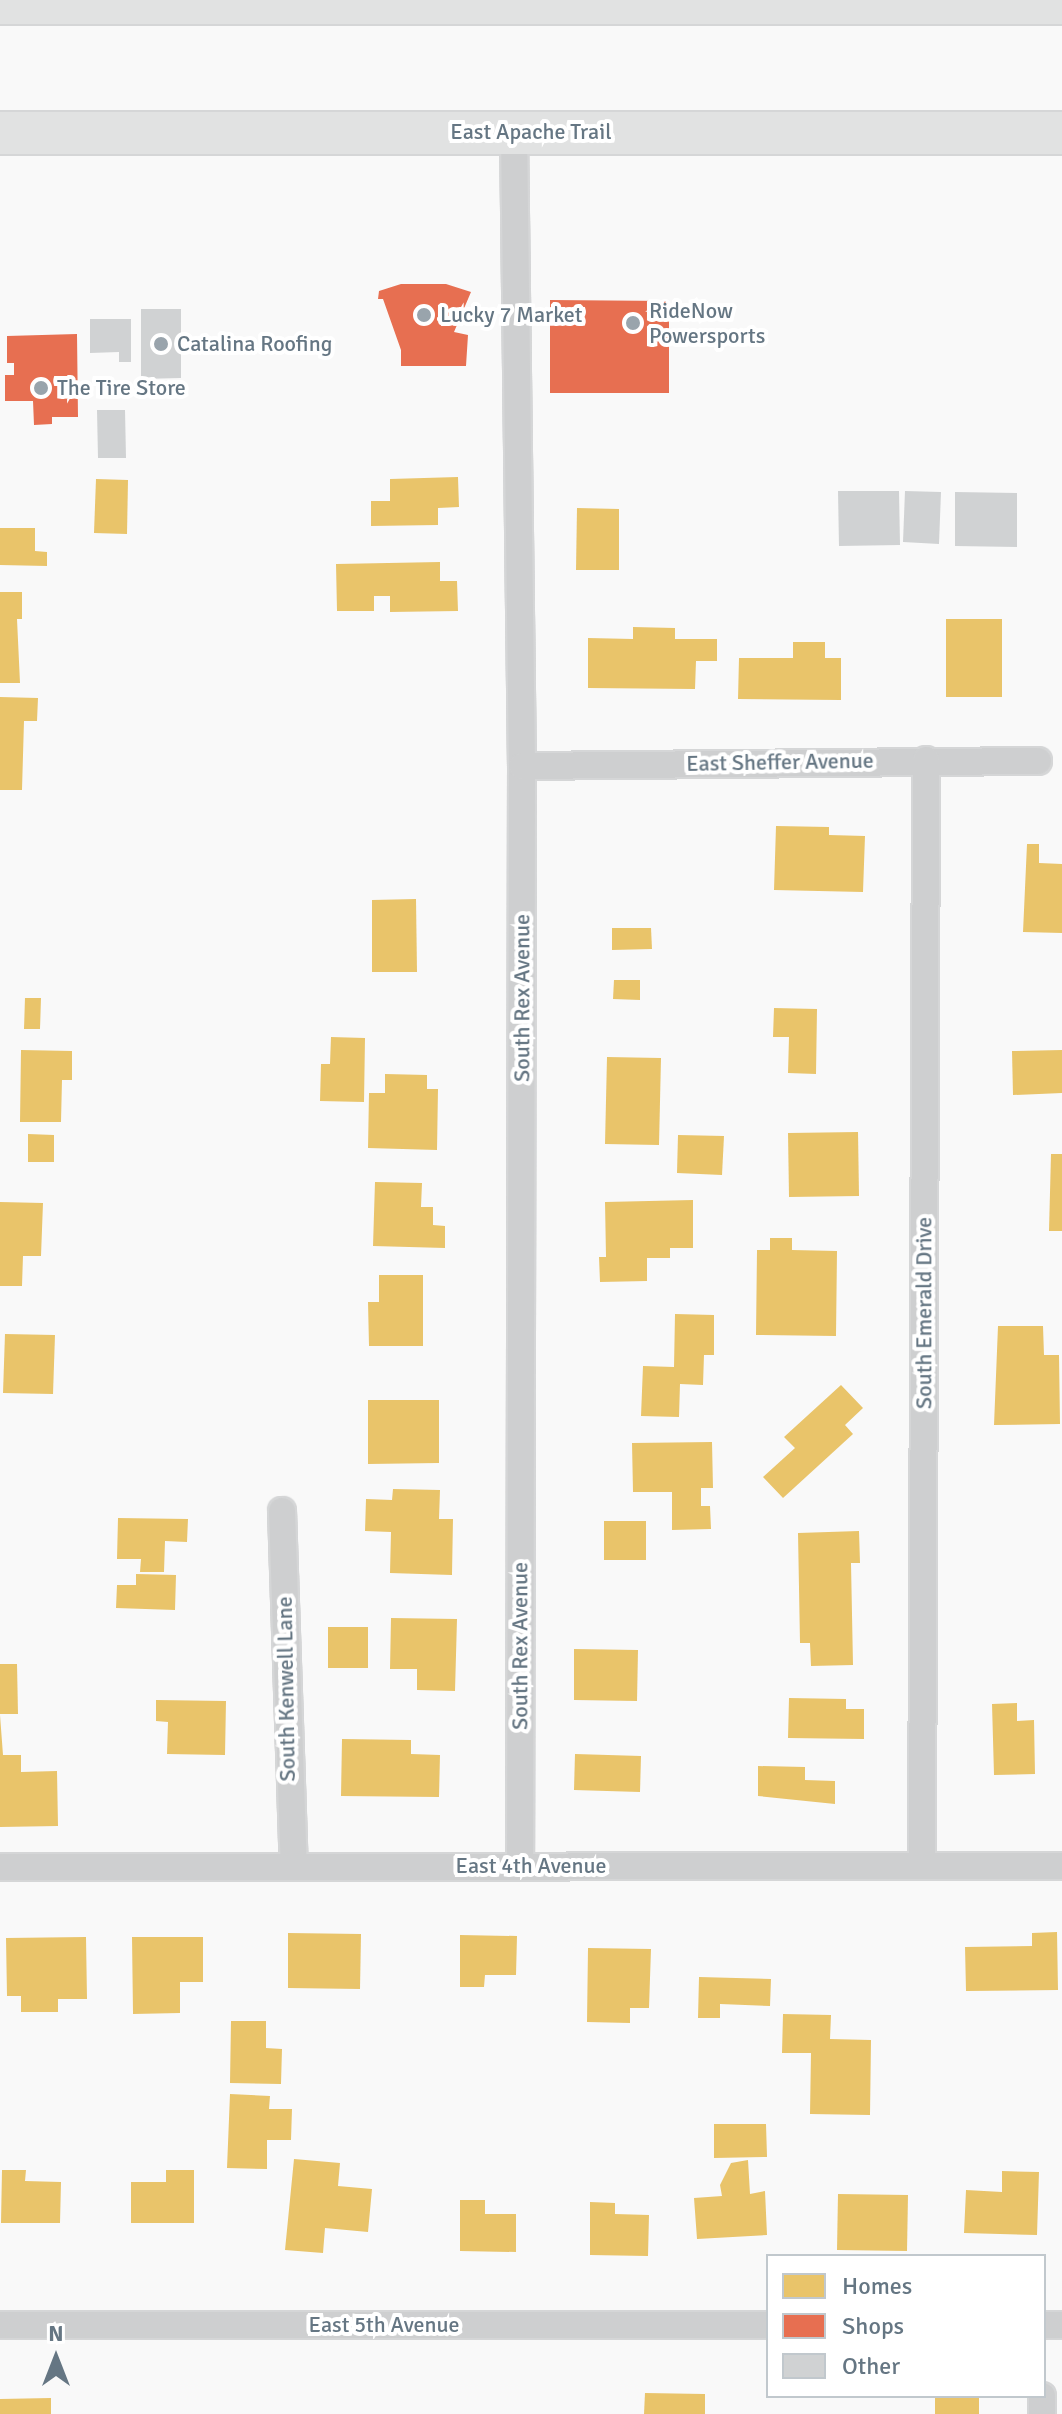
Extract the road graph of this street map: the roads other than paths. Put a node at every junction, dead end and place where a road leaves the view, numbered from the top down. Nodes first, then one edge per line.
1 (720, 2) edge
2 (0, 3) edge
3 (1062, 3) edge
4 (514, 132) junction
5 (0, 133) edge
6 (1062, 133) edge
7 (926, 760) junction
8 (1038, 761) dead end
9 (522, 766) junction
10 (282, 1511) dead end
11 (520, 1865) junction
12 (922, 1866) junction
13 (1062, 1866) edge
14 (0, 1867) edge
15 (294, 1867) junction
16 (0, 2325) edge
17 (766, 2325) edge

1 - 2 main road
1 - 3 main road
4 - 5 main road, East Apache Trail
4 - 6 main road, East Apache Trail
4 - 9 street, South Rex Avenue
7 - 8 street, East Sheffer Avenue
7 - 9 street, East Sheffer Avenue
7 - 12 street, South Emerald Drive
9 - 11 street, South Rex Avenue
10 - 15 street, South Kenwell Lane
11 - 12 street, East 4th Avenue
11 - 15 street, East 4th Avenue
12 - 13 street, East 4th Avenue
14 - 15 street, East 4th Avenue
16 - 17 street, East 5th Avenue

